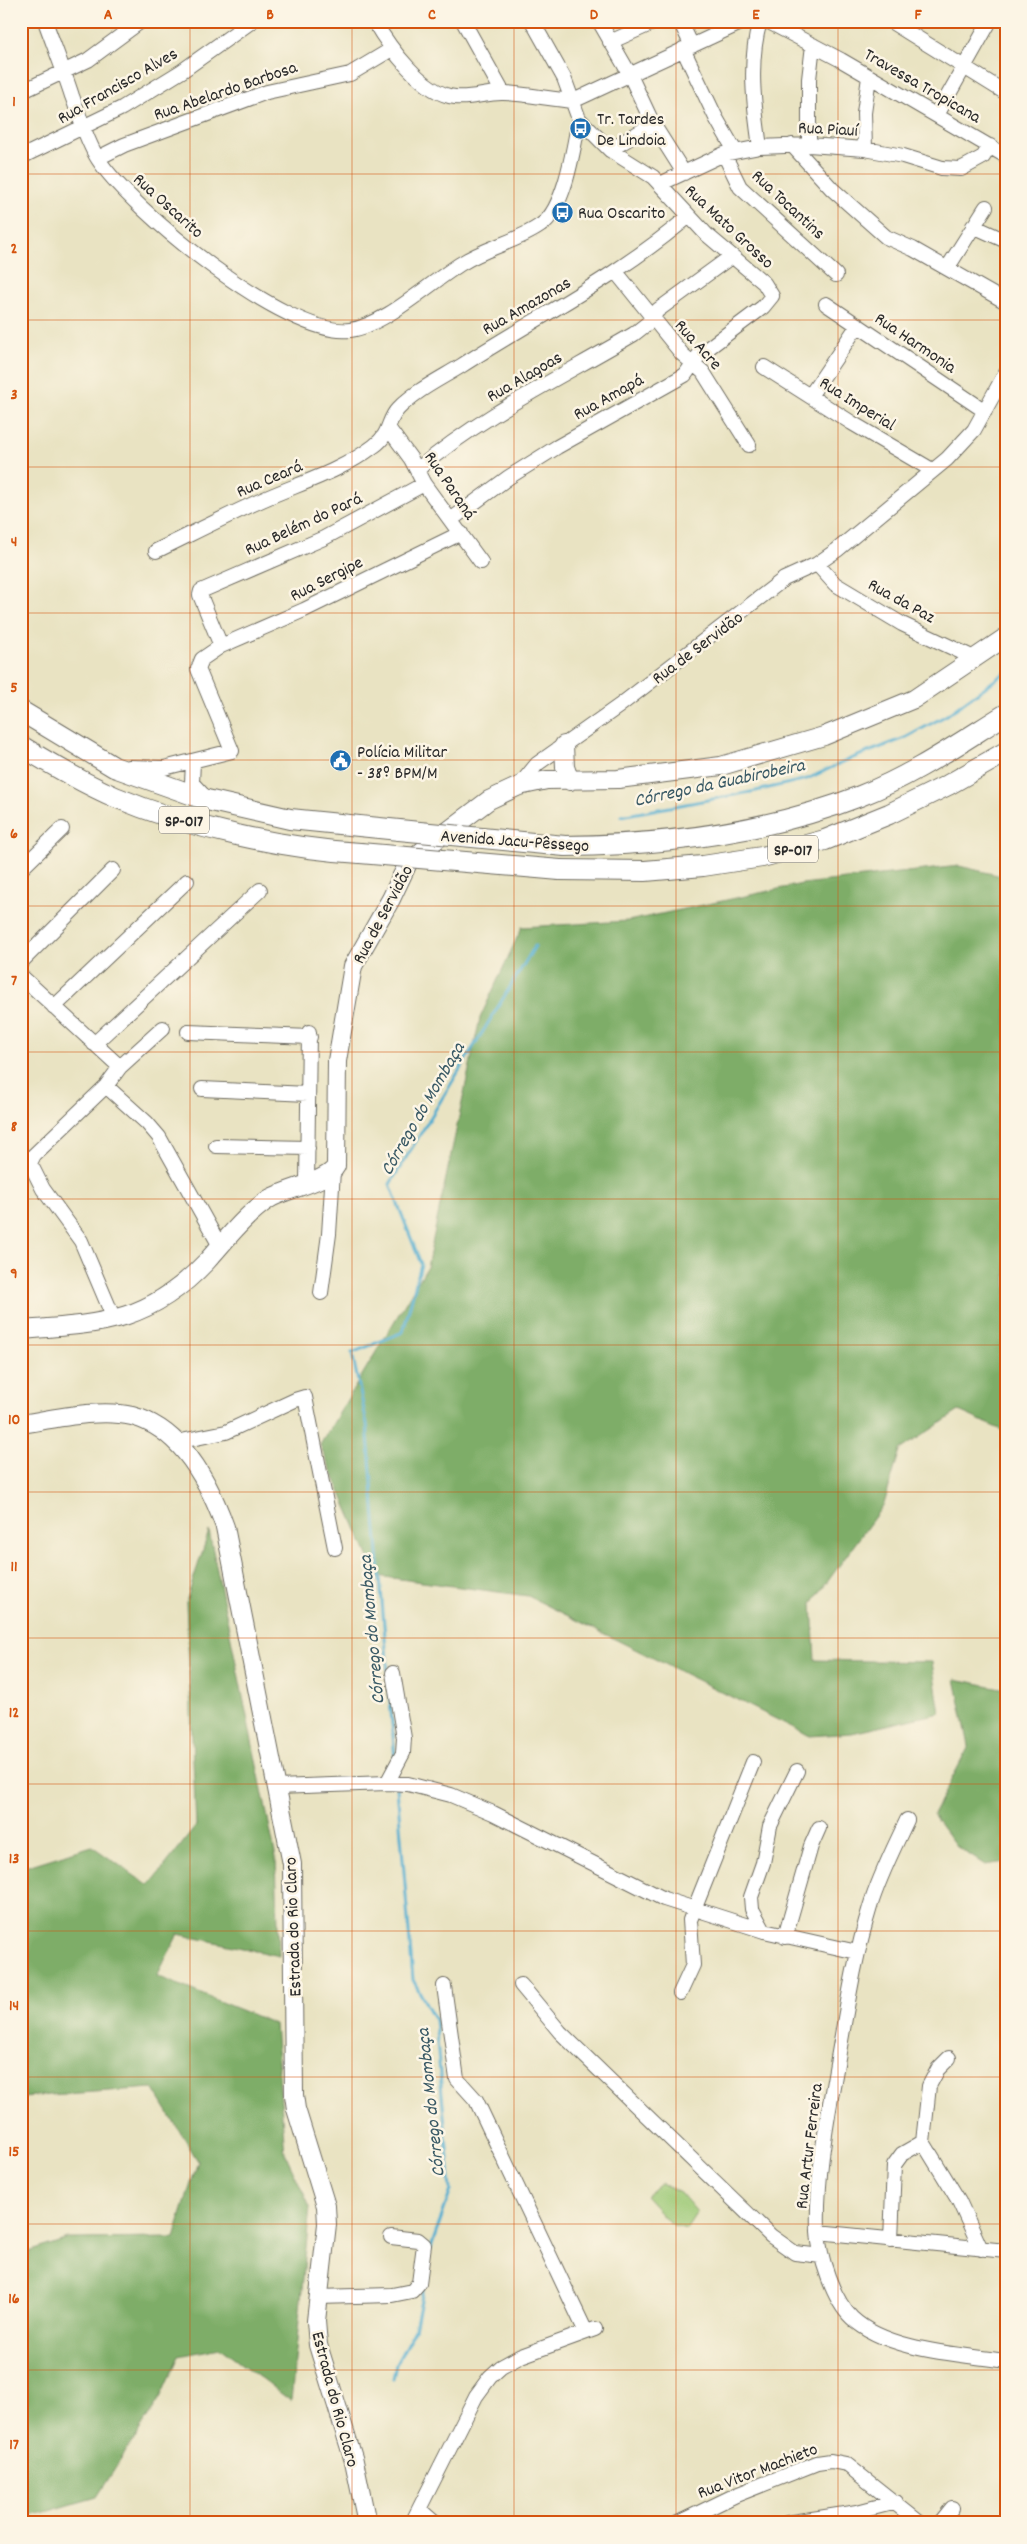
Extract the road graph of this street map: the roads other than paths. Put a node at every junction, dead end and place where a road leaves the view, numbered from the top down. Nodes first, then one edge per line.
1 (45, 21) edge
2 (141, 21) edge
3 (252, 21) edge
4 (374, 21) edge
5 (463, 21) edge
6 (532, 21) edge
7 (599, 21) edge
8 (657, 21) edge
9 (680, 21) edge
10 (745, 21) edge
11 (760, 21) edge
12 (767, 21) edge
13 (890, 21) edge
14 (990, 21) edge
15 (610, 42) junction
16 (813, 45) junction
17 (688, 47) junction
18 (392, 49) junction
19 (964, 67) junction
20 (64, 73) junction
21 (629, 73) junction
22 (868, 77) junction
23 (21, 92) edge
24 (504, 93) junction
25 (1006, 93) edge
26 (573, 101) junction
27 (937, 116) junction
28 (578, 119) junction
29 (653, 124) junction
30 (84, 128) junction
31 (792, 145) junction
32 (809, 145) junction
33 (990, 146) junction
34 (760, 147) junction
35 (866, 149) junction
36 (610, 150) junction
37 (730, 152) junction
38 (1006, 156) edge
39 (21, 157) edge
40 (98, 158) junction
41 (684, 173) junction
42 (660, 184) junction
43 (986, 207) dead end
44 (688, 217) junction
45 (973, 226) junction
46 (1006, 241) edge
47 (732, 256) junction
48 (948, 268) junction
49 (616, 272) junction
50 (836, 275) dead end
51 (772, 296) joint
52 (1006, 302) edge
53 (826, 304) dead end
54 (652, 318) junction
55 (858, 325) junction
56 (693, 363) junction
57 (764, 367) dead end
58 (1006, 372) edge
59 (810, 396) junction
60 (985, 411) junction
61 (390, 429) junction
62 (750, 445) dead end
63 (417, 470) junction
64 (932, 470) junction
65 (424, 484) junction
66 (452, 519) junction
67 (461, 533) junction
68 (156, 551) dead end
69 (481, 562) dead end
70 (817, 564) junction
71 (1006, 637) edge
72 (221, 646) junction
73 (976, 659) junction
74 (21, 711) edge
75 (1006, 714) edge
76 (564, 745) junction
77 (21, 746) edge
78 (1006, 752) edge
79 (193, 762) junction
80 (114, 767) junction
81 (570, 781) junction
82 (519, 786) junction
83 (208, 800) junction
84 (62, 829) dead end
85 (21, 868) edge
86 (113, 870) dead end
87 (186, 881) dead end
88 (260, 890) dead end
89 (21, 962) edge
90 (21, 976) edge
91 (54, 1007) junction
92 (163, 1028) dead end
93 (188, 1032) dead end
94 (94, 1044) junction
95 (120, 1067) junction
96 (106, 1086) junction
97 (202, 1089) dead end
98 (308, 1094) junction
99 (216, 1146) dead end
100 (308, 1148) junction
101 (333, 1171) junction
102 (307, 1183) junction
103 (220, 1246) junction
104 (321, 1293) dead end
105 (114, 1319) junction
106 (21, 1330) edge
107 (21, 1424) edge
108 (176, 1442) junction
109 (335, 1548) dead end
110 (394, 1673) dead end
111 (753, 1762) dead end
112 (797, 1771) dead end
113 (387, 1783) junction
114 (277, 1787) junction
115 (907, 1820) dead end
116 (820, 1828) dead end
117 (696, 1909) junction
118 (764, 1931) junction
119 (785, 1936) junction
120 (857, 1952) junction
121 (521, 1985) dead end
122 (444, 1986) dead end
123 (680, 1992) dead end
124 (949, 2058) dead end
125 (923, 2142) junction
126 (818, 2232) junction
127 (391, 2237) dead end
128 (891, 2240) junction
129 (981, 2249) junction
130 (1006, 2251) edge
131 (822, 2256) junction
132 (318, 2297) junction
133 (1006, 2361) edge
134 (896, 2502) junction
135 (952, 2508) dead end
136 (419, 2509) junction
137 (367, 2523) edge
138 (412, 2523) edge
139 (435, 2523) edge
140 (678, 2523) edge
141 (787, 2523) edge
142 (920, 2523) edge
143 (940, 2523) edge

1 - 20 street, Rua Oscarito
2 - 20 street
3 - 30 street, Rua Francisco Alves
4 - 18 street
5 - 24 street
6 - 26 street
7 - 15 street
8 - 15 street
9 - 17 street, Rua Tocantins
10 - 17 street
11 - 34 street
12 - 16 street, Travessa Tropicana
13 - 19 street
14 - 19 street
15 - 21 street
16 - 22 street, Travessa Tropicana
16 - 32 street
17 - 21 street
17 - 37 street, Rua Tocantins
18 - 24 street
18 - 40 street, Rua Abelardo Barbosa
19 - 25 street
19 - 27 street
20 - 23 street
20 - 30 street, Rua Oscarito
21 - 26 street
21 - 29 street
22 - 27 street, Travessa Tropicana
22 - 35 street
24 - 26 street
26 - 28 street
27 - 33 street, Travessa Tropicana
28 - 36 street, Rua Mato Grosso
28 - 40 street, Rua Oscarito
29 - 36 street
29 - 41 street
30 - 39 street, Rua Francisco Alves
30 - 40 street, Rua Oscarito
31 - 32 street, Rua Piauí
31 - 34 street, Rua Piauí
31 - 48 street
32 - 35 street, Rua Piauí
33 - 35 street, Rua Piauí
33 - 38 street, Travessa Tropicana
34 - 37 street, Rua Piauí
36 - 42 street, Rua Mato Grosso
37 - 41 street, Rua Piauí
37 - 50 street, Rua Tocantins
41 - 42 street, Rua Piauí
42 - 44 street, Rua Mato Grosso
43 - 45 street
44 - 47 street, Rua Mato Grosso
44 - 49 street, Rua Amazonas
45 - 46 street
45 - 48 street
47 - 51 street, Rua Mato Grosso
47 - 54 street, Rua Alagoas
48 - 52 street
49 - 54 street, Rua Acre
49 - 61 street, Rua Amazonas
51 - 56 street, Rua Amapá
53 - 55 street, Rua Harmonia
54 - 56 street, Rua Acre
54 - 63 street, Rua Alagoas
55 - 59 street
55 - 60 street, Rua Harmonia
56 - 62 street, Rua Acre
56 - 66 street, Rua Amapá
57 - 59 street, Rua Imperial
58 - 60 street, Rua de Servidão
59 - 64 street, Rua Imperial
60 - 64 street, Rua de Servidão
61 - 63 street, Rua Paraná
61 - 68 street, Rua Ceará
63 - 65 street, Rua Paraná
64 - 70 street, Rua de Servidão
65 - 66 street, Rua Paraná
65 - 72 street, Rua Belém do Pará
66 - 67 street, Rua Paraná
67 - 69 street, Rua Paraná
67 - 72 street, Rua Sergipe
70 - 73 street, Rua da Paz
70 - 76 street, Rua de Servidão
71 - 73 main road
72 - 79 street, Rua Sergipe
73 - 81 main road
74 - 80 highway, Avenida Jacu-Pêssego / SP-017
75 - 83 highway, Avenida Jacu-Pêssego / SP-017, bridge
76 - 81 main road
76 - 82 street, Rua de Servidão
77 - 78 highway, Avenida Jacu-Pêssego / SP-017, bridge
79 - 80 street
79 - 83 street
80 - 83 highway, Avenida Jacu-Pêssego / SP-017
81 - 82 main road
82 - 101 main road, Rua de Servidão
84 - 85 street
86 - 89 street
87 - 91 street
88 - 94 street
90 - 91 street
91 - 94 street
92 - 95 street
93 - 98 street
94 - 95 street
95 - 96 street
96 - 103 street
96 - 105 street
97 - 98 street
98 - 100 street
99 - 100 street
100 - 102 street
101 - 102 main road
101 - 104 street
102 - 103 main road
103 - 105 main road
105 - 106 main road
107 - 108 main road, Estrada do Rio Claro
108 - 109 street
108 - 114 main road, Estrada do Rio Claro
110 - 113 street
111 - 117 street
112 - 118 street
113 - 114 street
113 - 117 street
114 - 132 main road, Estrada do Rio Claro
115 - 120 street, Rua Artur Ferreira
116 - 119 street
117 - 118 street
117 - 123 street
118 - 119 street
119 - 120 street
120 - 126 street, Rua Artur Ferreira
121 - 131 street
122 - 136 street
124 - 125 street
125 - 128 street
125 - 129 street
126 - 128 street
126 - 131 street, Rua Artur Ferreira
127 - 132 street
128 - 129 street
129 - 130 street
131 - 133 street, Rua Artur Ferreira
132 - 137 main road, Estrada do Rio Claro
134 - 140 street, Rua Vitor Machieto
134 - 141 street
134 - 142 street, Rua Vitor Machieto
135 - 143 street
136 - 138 street
136 - 139 street

